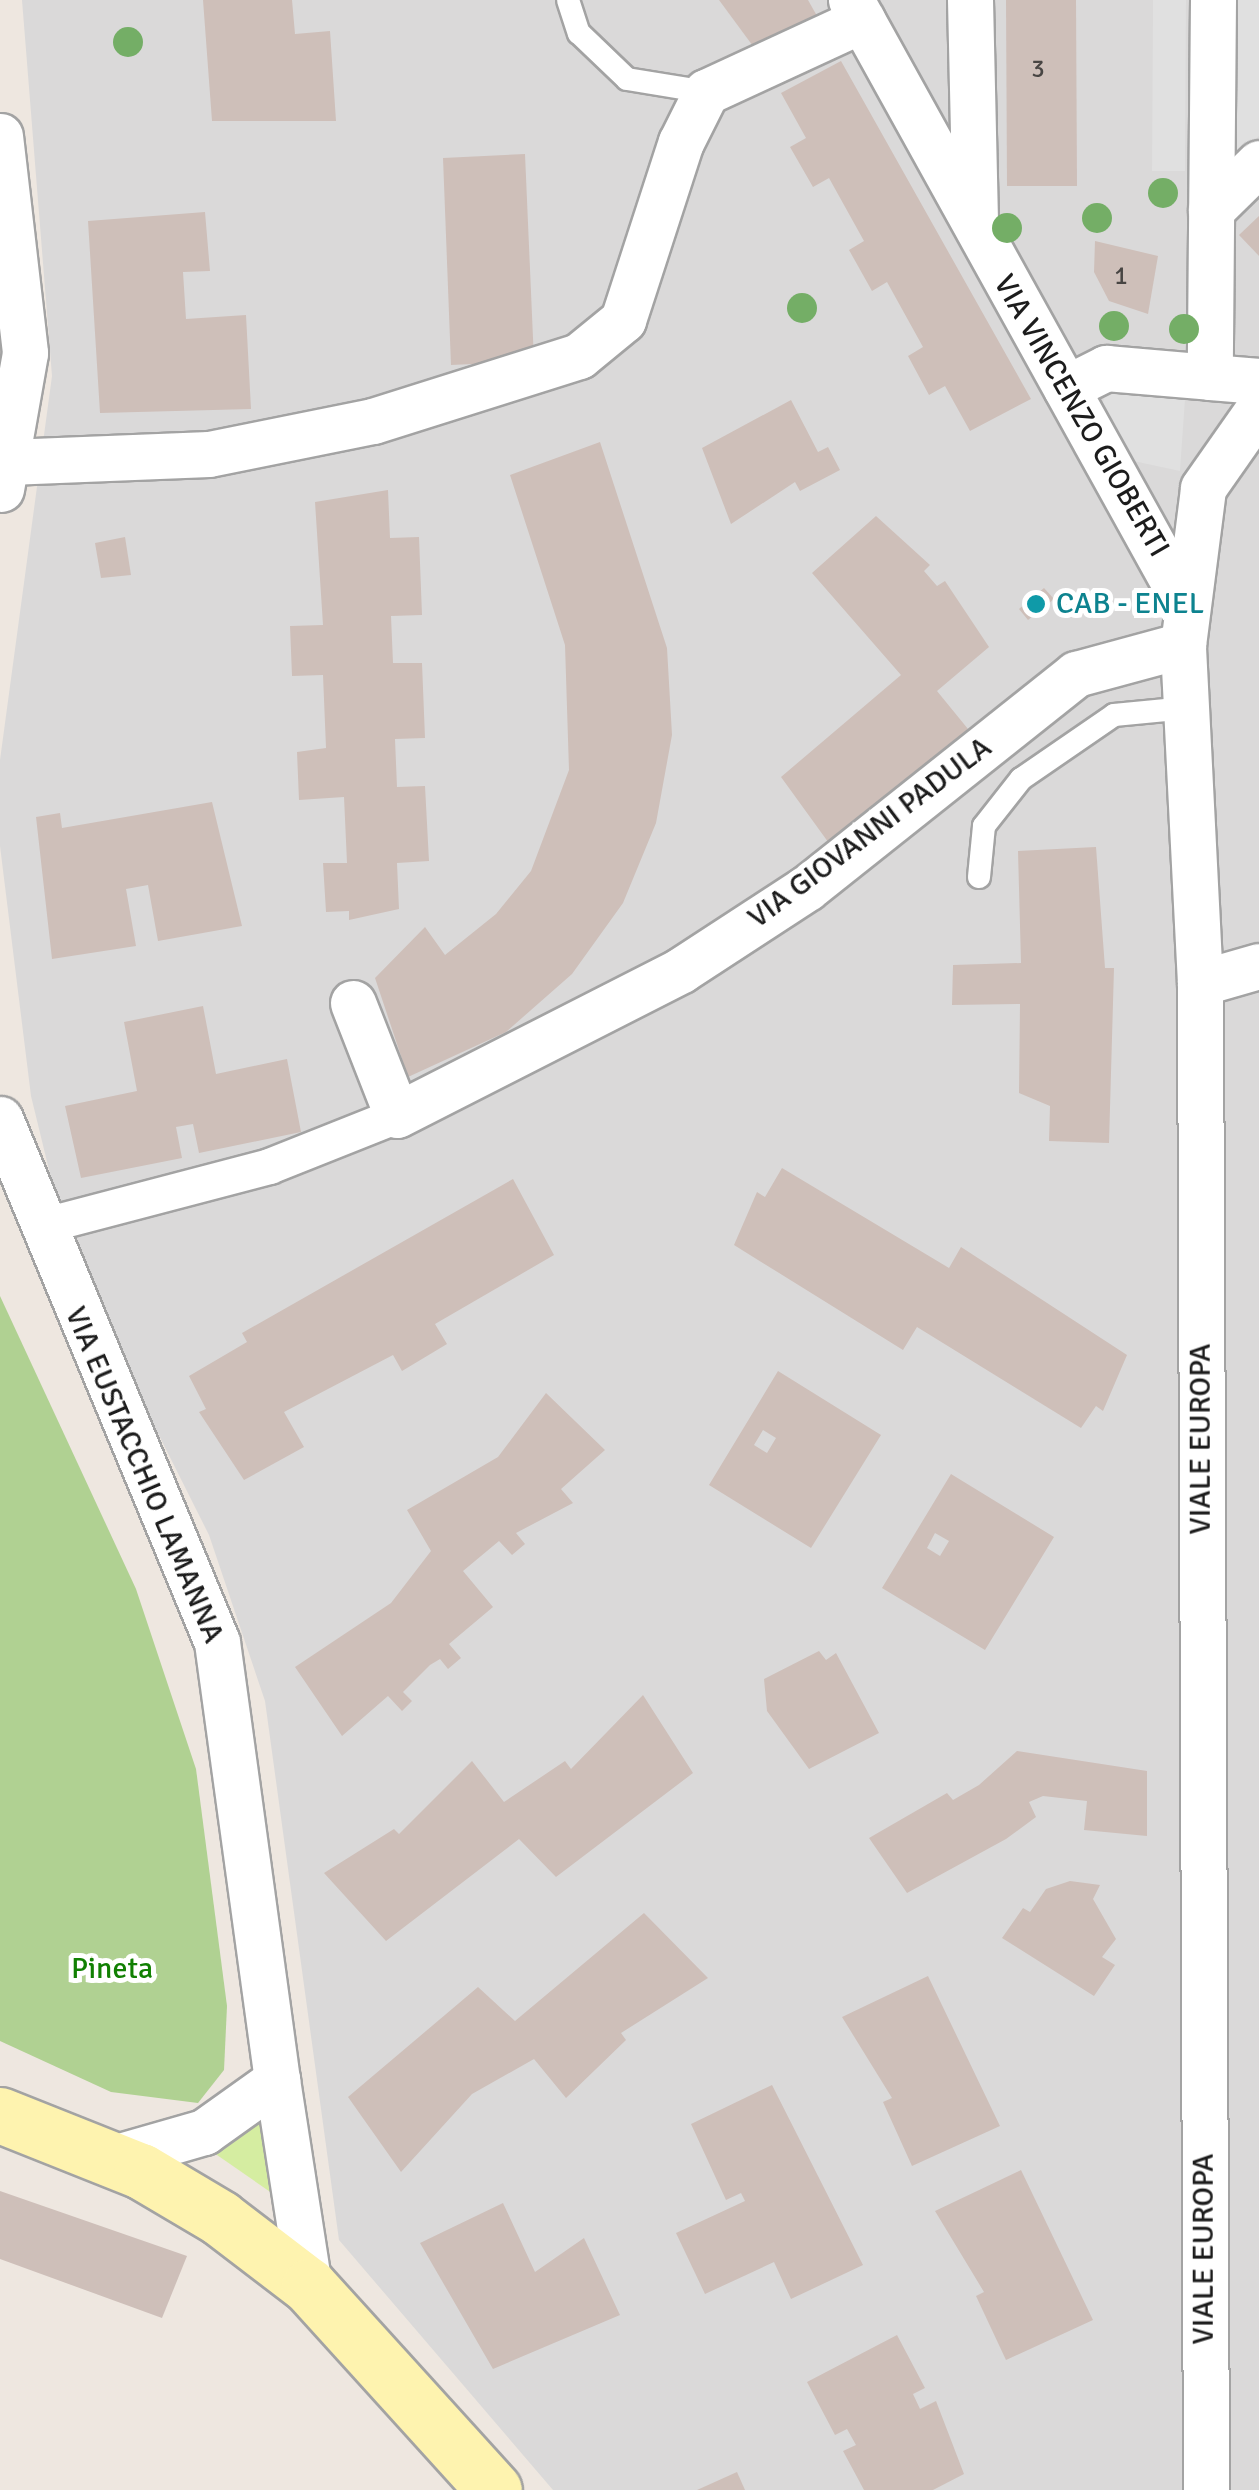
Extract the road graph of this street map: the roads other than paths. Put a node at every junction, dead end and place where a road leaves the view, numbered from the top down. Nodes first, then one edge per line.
1 (568, 0) edge
2 (970, 0) edge
3 (1213, 0) edge
4 (856, 10) edge
5 (706, 92) junction
6 (0, 136) edge
7 (1259, 162) edge
8 (1211, 210) junction
9 (976, 230) junction
10 (1210, 377) junction
11 (1259, 381) edge
12 (1066, 388) junction
13 (1259, 408) edge
14 (4, 476) edge
15 (1184, 624) junction
16 (1187, 708) junction
17 (979, 877) dead end
18 (1259, 966) edge
19 (1200, 984) junction
20 (353, 1002) dead end
21 (398, 1115) junction
22 (0, 1118) edge
23 (41, 1226) junction
24 (277, 2080) junction
25 (0, 2115) edge
26 (110, 2159) junction
27 (309, 2286) junction
28 (489, 2486) edge
29 (1206, 2490) edge

1 - 5 lane
2 - 9 street, VIA VINCENZO GIOBERTI
3 - 8 street
4 - 5 street
4 - 9 street, VIA VINCENZO GIOBERTI
5 - 14 street
6 - 14 street
7 - 8 street
8 - 10 street
9 - 12 street, VIA VINCENZO GIOBERTI
10 - 11 street
10 - 12 street
12 - 15 street, VIA VINCENZO GIOBERTI
13 - 15 street, VIALE EUROPA
15 - 16 street, VIALE EUROPA
15 - 21 street, VIA GIOVANNI PADULA
16 - 17 lane
16 - 19 street, VIALE EUROPA
18 - 19 street
19 - 29 street, VIALE EUROPA
20 - 21 street
21 - 23 street, VIA GIOVANNI PADULA
22 - 23 street, VIA EUSTACCHIO LAMANNA
23 - 24 street, VIA EUSTACCHIO LAMANNA
24 - 26 street
24 - 27 street, VIA EUSTACCHIO LAMANNA
25 - 26 main road
26 - 27 main road
27 - 28 main road

